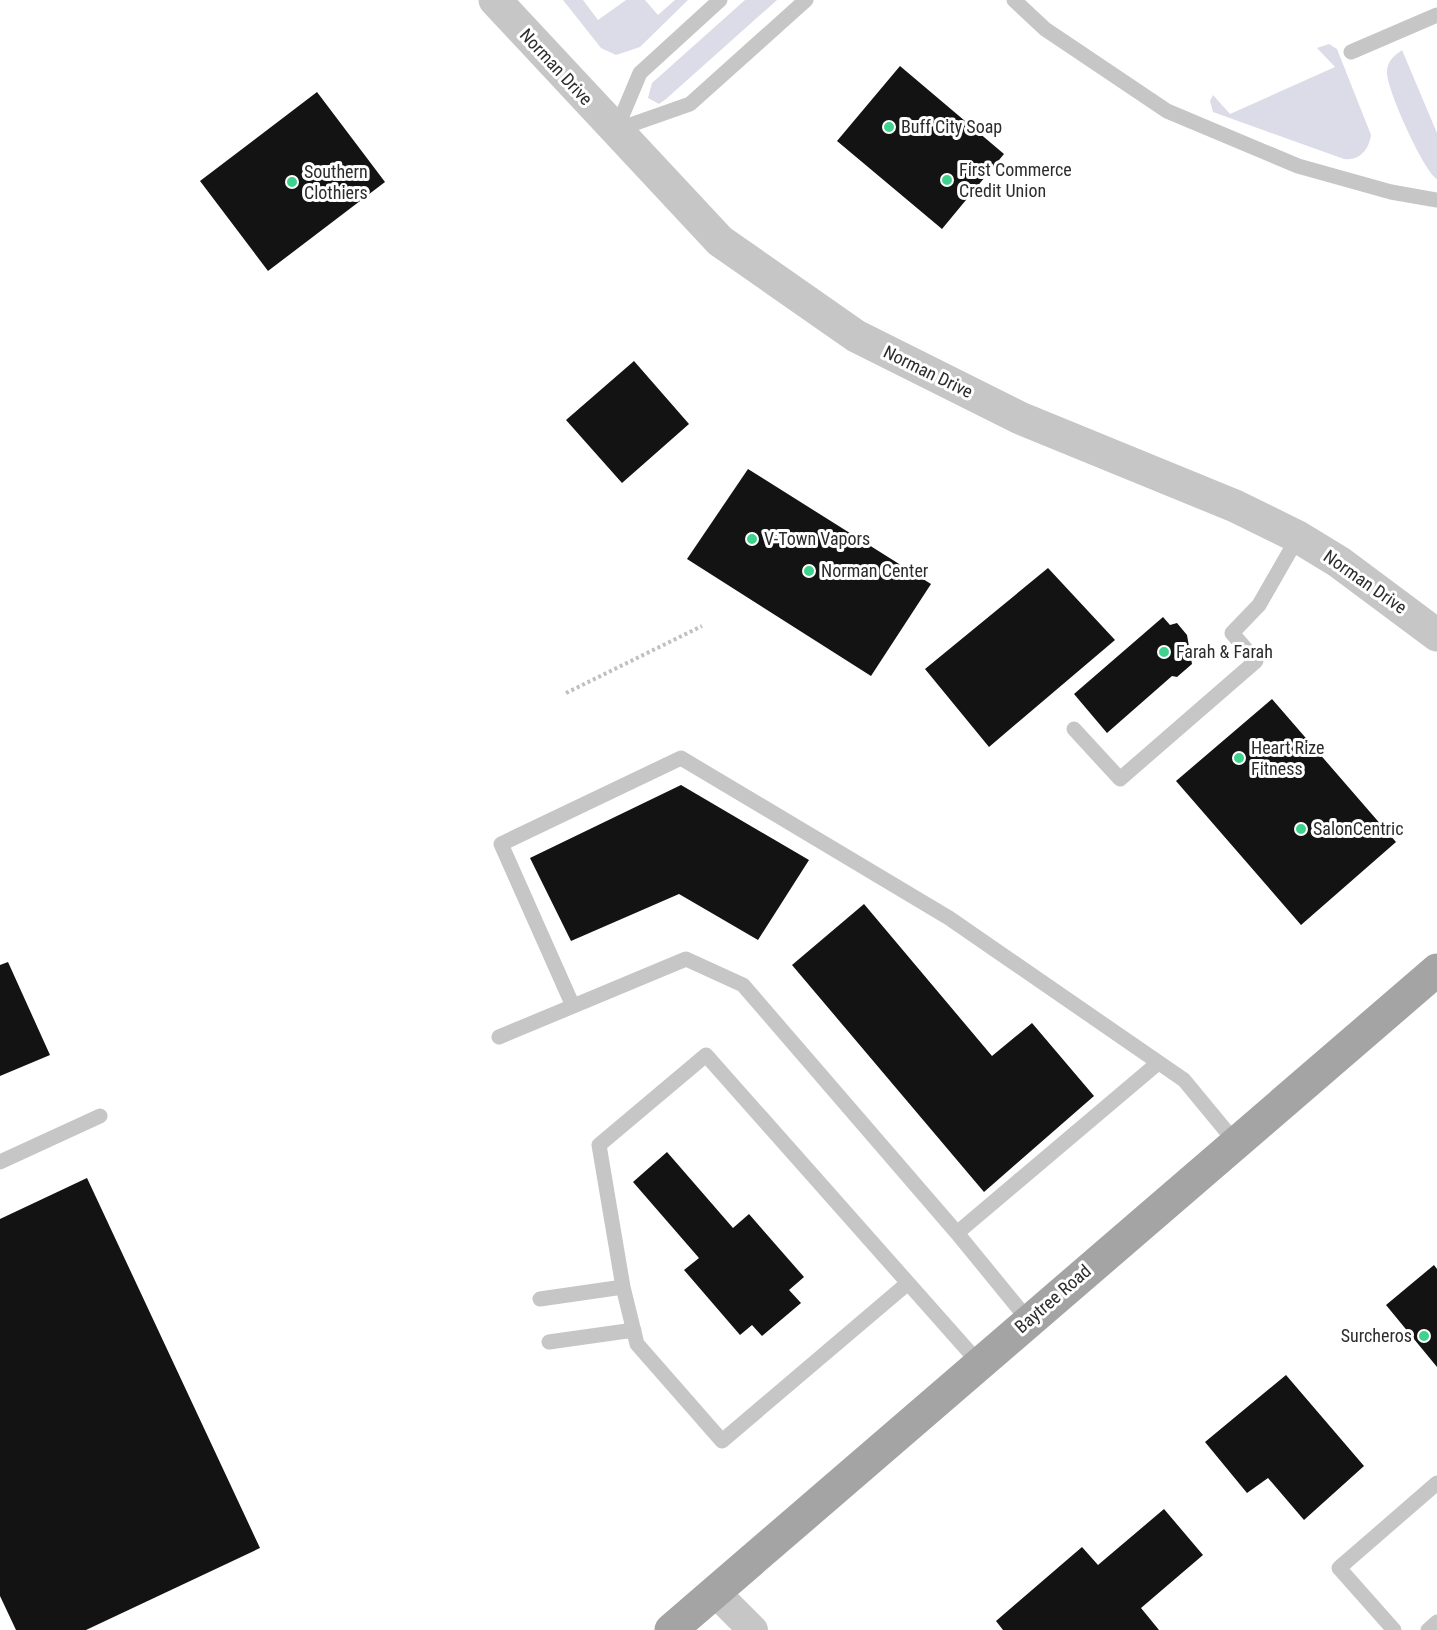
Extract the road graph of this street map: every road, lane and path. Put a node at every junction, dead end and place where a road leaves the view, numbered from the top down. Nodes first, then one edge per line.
1 (495, 0) edge
2 (720, 0) edge
3 (806, 0) edge
4 (1014, 0) edge
5 (1437, 15) edge
6 (1351, 52) dead end
7 (616, 130) junction
8 (1437, 200) edge
9 (1298, 537) junction
10 (702, 627) dead end
11 (1437, 635) edge
12 (566, 693) dead end
13 (1074, 729) dead end
14 (1437, 970) edge
15 (573, 1006) junction
16 (499, 1037) dead end
17 (1158, 1063) junction
18 (100, 1116) dead end
19 (1236, 1143) junction
20 (0, 1162) edge
21 (957, 1233) junction
22 (908, 1283) junction
23 (623, 1287) junction
24 (540, 1299) dead end
25 (1029, 1321) junction
26 (634, 1330) junction
27 (549, 1342) dead end
28 (979, 1363) junction
29 (1437, 1483) edge
30 (715, 1592) junction
31 (1437, 1622) edge
32 (671, 1630) edge
33 (753, 1630) edge
34 (1394, 1630) edge
35 (1428, 1630) edge

1 - 7 street, Norman Drive
2 - 7 lane
3 - 7 lane
4 - 8 lane
5 - 6 lane
7 - 9 street, Norman Drive
9 - 11 street, Norman Drive
9 - 13 lane
10 - 12 path
14 - 19 main road, Baytree Road
15 - 16 lane
15 - 17 lane
15 - 21 lane
17 - 19 lane
17 - 21 lane
18 - 20 lane
19 - 25 main road, Baytree Road
21 - 25 lane
22 - 23 lane
22 - 26 lane
22 - 28 lane
23 - 24 lane
23 - 26 lane
25 - 28 main road, Baytree Road
26 - 27 lane
28 - 30 main road, Baytree Road
29 - 34 lane
30 - 32 main road, Baytree Road
30 - 33 street
31 - 35 lane

